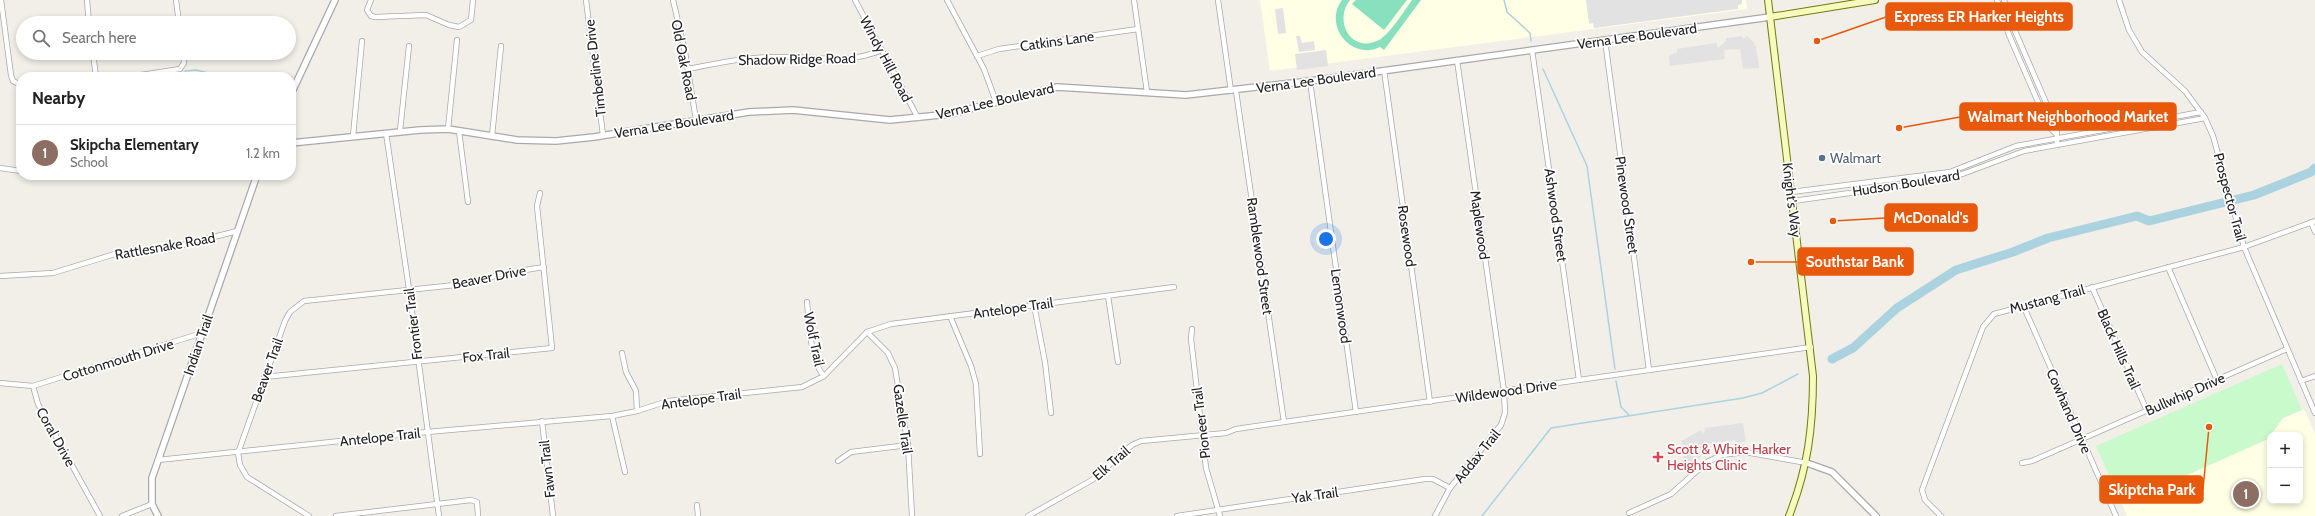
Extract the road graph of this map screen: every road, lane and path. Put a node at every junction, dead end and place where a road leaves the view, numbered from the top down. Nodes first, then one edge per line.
1 (1, 0) edge
2 (86, 0) edge
3 (176, 0) edge
4 (335, 0) edge
5 (371, 0) edge
6 (473, 0) edge
7 (586, 0) edge
8 (673, 0) edge
9 (854, 0) edge
10 (947, 0) edge
11 (1134, 0) edge
12 (1218, 0) edge
13 (1768, 0) edge
14 (1875, 0) edge
15 (1997, 0) edge
16 (2004, 0) edge
17 (2119, 0) edge
18 (88, 16) edge
19 (178, 16) edge
20 (1770, 17) junction
21 (1138, 29) junction
22 (457, 40) dead end
23 (1605, 40) junction
24 (362, 41) dead end
25 (409, 46) dead end
26 (501, 46) dead end
27 (882, 50) junction
28 (1532, 50) junction
29 (978, 56) junction
30 (94, 60) edge
31 (184, 60) edge
32 (1457, 60) junction
33 (688, 69) junction
34 (1384, 70) junction
35 (95, 72) edge
36 (160, 72) edge
37 (1310, 81) junction
38 (16, 82) edge
39 (296, 83) edge
40 (1234, 91) junction
41 (1147, 92) junction
42 (996, 102) junction
43 (2201, 112) junction
44 (918, 118) junction
45 (2205, 118) junction
46 (696, 120) junction
47 (448, 129) junction
48 (400, 131) junction
49 (459, 131) junction
50 (386, 133) junction
51 (353, 136) junction
52 (492, 136) junction
53 (603, 136) junction
54 (2056, 136) junction
55 (296, 142) edge
56 (2058, 145) junction
57 (0, 168) edge
58 (16, 170) edge
59 (1929, 175) junction
60 (255, 180) edge
61 (1878, 181) junction
62 (1930, 181) junction
63 (1839, 186) junction
64 (1878, 188) junction
65 (540, 192) dead end
66 (1791, 192) junction
67 (1840, 194) junction
68 (1792, 201) junction
69 (468, 202) dead end
70 (2313, 221) edge
71 (237, 232) junction
72 (2315, 232) edge
73 (2244, 247) junction
74 (544, 267) junction
75 (2168, 267) junction
76 (0, 276) edge
77 (1174, 287) dead end
78 (2092, 287) junction
79 (409, 289) junction
80 (1108, 296) junction
81 (806, 302) dead end
82 (1034, 305) junction
83 (2023, 305) junction
84 (950, 316) junction
85 (1192, 329) dead end
86 (867, 332) junction
87 (202, 333) junction
88 (1811, 347) junction
89 (2287, 349) junction
90 (622, 353) dead end
91 (418, 362) junction
92 (1118, 362) dead end
93 (1649, 370) junction
94 (824, 376) junction
95 (2315, 376) edge
96 (264, 377) junction
97 (1580, 380) junction
98 (2217, 380) junction
99 (2301, 381) junction
100 (0, 383) edge
101 (33, 386) junction
102 (1504, 391) junction
103 (1430, 402) junction
104 (637, 411) junction
105 (2147, 411) junction
106 (1356, 412) junction
107 (1051, 413) dead end
108 (2315, 413) edge
109 (612, 416) junction
110 (542, 421) junction
111 (1284, 422) junction
112 (427, 432) junction
113 (1202, 434) junction
114 (2082, 439) junction
115 (908, 445) junction
116 (238, 453) junction
117 (980, 454) dead end
118 (158, 460) junction
119 (838, 461) dead end
120 (1807, 463) junction
121 (2022, 463) dead end
122 (625, 472) dead end
123 (1450, 488) junction
124 (437, 502) junction
125 (152, 504) junction
126 (697, 505) dead end
127 (1217, 508) junction
128 (1629, 513) dead end
129 (2115, 515) edge
130 (100, 516) edge
131 (122, 516) edge
132 (158, 516) edge
133 (309, 516) edge
134 (336, 516) edge
135 (439, 516) edge
136 (478, 516) edge
137 (553, 516) edge
138 (698, 516) edge
139 (912, 516) edge
140 (1028, 516) edge
141 (1177, 516) edge
142 (1220, 516) edge
143 (1435, 516) edge
144 (1789, 516) edge
145 (1876, 516) edge
146 (1941, 516) edge

1 - 38 street
2 - 18 street
3 - 19 street
4 - 39 street
5 - 6 street
7 - 53 street, Timberline Drive
8 - 33 street, Old Oak Road
9 - 27 street, Windy Hill Road
10 - 29 street
11 - 21 street
12 - 40 street, Ramblewood Street
13 - 20 main road, Knight's Way
14 - 20 main road
15 - 54 street
16 - 54 street
17 - 43 street, Prospector Trail
20 - 23 street, Verna Lee Boulevard
20 - 66 main road, Knight's Way
21 - 29 street, Catkins Lane
21 - 41 street
22 - 47 street
23 - 28 street, Verna Lee Boulevard
23 - 93 street, Pinewood Street
24 - 51 street
25 - 48 street
26 - 52 street
27 - 33 street, Shadow Ridge Road
27 - 44 street, Windy Hill Road
28 - 32 street, Verna Lee Boulevard
28 - 97 street, Ashwood Street
29 - 42 street
30 - 35 street
31 - 36 street
32 - 34 street, Verna Lee Boulevard
32 - 102 street, Maplewood
33 - 46 street, Old Oak Road
34 - 37 street, Verna Lee Boulevard
34 - 103 street, Rosewood
37 - 40 street, Verna Lee Boulevard
37 - 106 street, Lemonwood
40 - 41 street, Verna Lee Boulevard
40 - 111 street, Ramblewood Street
41 - 42 street, Verna Lee Boulevard
42 - 44 street, Verna Lee Boulevard
43 - 45 street, Prospector Trail
43 - 54 street, Hudson Boulevard
44 - 46 street, Verna Lee Boulevard
45 - 56 street, Hudson Boulevard
45 - 73 street, Prospector Trail
46 - 53 street, Verna Lee Boulevard
47 - 48 street, Verna Lee Boulevard
47 - 49 street, Verna Lee Boulevard
48 - 50 street, Verna Lee Boulevard
49 - 52 street, Verna Lee Boulevard
49 - 69 street
50 - 51 street, Verna Lee Boulevard
50 - 79 street, Frontier Trail
51 - 55 street, Verna Lee Boulevard
52 - 53 street, Verna Lee Boulevard
54 - 56 street
54 - 59 street, Hudson Boulevard
56 - 62 street, Hudson Boulevard
57 - 58 street
59 - 61 street, Hudson Boulevard
59 - 62 street
60 - 71 street, Indian Trail
61 - 63 street, Hudson Boulevard
61 - 64 street
62 - 64 street, Hudson Boulevard
63 - 66 street, Hudson Boulevard
63 - 67 street
64 - 67 street, Hudson Boulevard
65 - 74 street, Fox Trail
66 - 68 main road, Knight's Way
67 - 68 street, Hudson Boulevard
68 - 88 main road, Knight's Way
70 - 72 street
70 - 73 street, Mustang Trail
71 - 76 street, Rattlesnake Road
71 - 87 street, Indian Trail
73 - 75 street, Mustang Trail
73 - 89 street, Prospector Trail
74 - 79 street, Beaver Drive
74 - 91 street, Fox Trail
75 - 78 street, Mustang Trail
75 - 98 street
77 - 80 street, Antelope Trail
78 - 83 street, Mustang Trail
78 - 105 street, Black Hills Trail
79 - 91 street, Frontier Trail
79 - 96 street, Beaver Trail
80 - 82 street, Antelope Trail
80 - 92 street
81 - 94 street, Wolf Trail
82 - 84 street, Antelope Trail
82 - 107 street
83 - 114 street, Cowhand Drive
83 - 146 street, Mustang Trail
84 - 86 street, Antelope Trail
84 - 117 street
85 - 113 street, Pioneer Trail
86 - 94 street, Antelope Trail
86 - 115 street, Gazelle Trail
87 - 101 street, Cottonmouth Drive
87 - 118 street, Indian Trail
88 - 93 street, Wildewood Drive
88 - 120 main road, Knight's Way
89 - 98 street, Bullwhip Drive
89 - 99 street, Prospector Trail
90 - 104 street
91 - 96 street, Fox Trail
91 - 112 street, Frontier Trail
93 - 97 street, Wildewood Drive
94 - 104 street, Antelope Trail
95 - 99 street
96 - 116 street, Beaver Trail
97 - 102 street, Wildewood Drive
98 - 105 street, Bullwhip Drive
99 - 108 street, Prospector Trail
100 - 101 street
101 - 130 street, Coral Drive
102 - 103 street, Wildewood Drive
102 - 123 street, Addax Trail
103 - 106 street, Wildewood Drive
104 - 109 street, Antelope Trail
105 - 114 street, Bullwhip Drive
106 - 111 street, Wildewood Drive
109 - 110 street, Antelope Trail
109 - 122 street
110 - 112 street, Antelope Trail
110 - 137 street, Fawn Trail
111 - 113 street, Wildewood Drive
112 - 116 street, Antelope Trail
112 - 124 street, Frontier Trail
113 - 127 street, Pioneer Trail
113 - 140 street, Elk Trail
114 - 121 street, Bullwhip Drive
114 - 129 street, Cowhand Drive
115 - 119 street
115 - 139 street, Gazelle Trail
116 - 118 street, Antelope Trail
116 - 133 street
118 - 125 street, Indian Trail
120 - 128 street
120 - 144 main road, Knight's Way
120 - 145 street
123 - 127 street, Yak Trail
123 - 143 street, Addax Trail
124 - 134 street
124 - 135 street, Frontier Trail
124 - 136 street
125 - 131 street
125 - 132 street, Indian Trail
126 - 138 street
127 - 141 street, Yak Trail
127 - 142 street, Pioneer Trail

